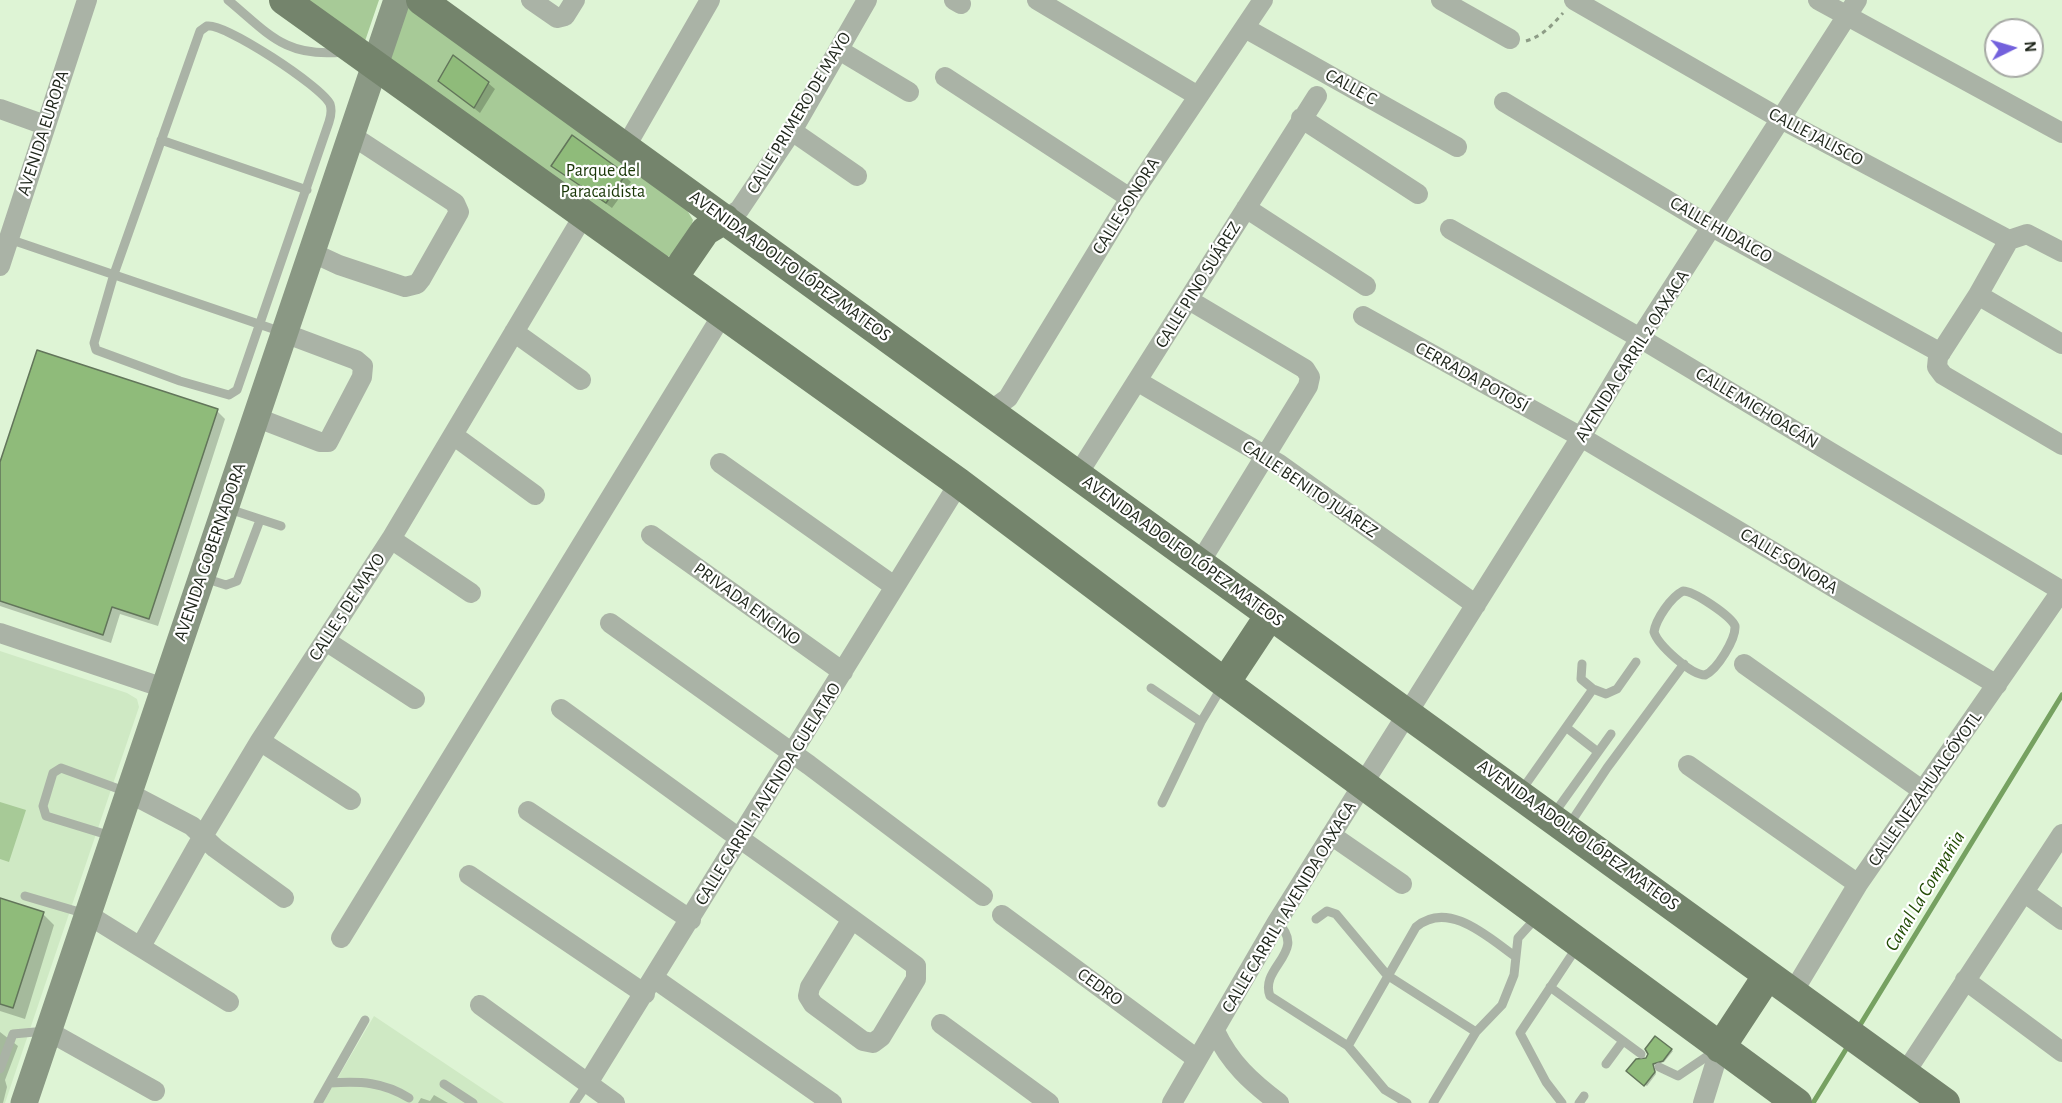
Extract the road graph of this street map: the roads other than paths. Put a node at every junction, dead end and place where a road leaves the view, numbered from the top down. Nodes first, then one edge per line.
1 (87, 0) edge
2 (228, 0) edge
3 (284, 0) edge
4 (397, 0) edge
5 (421, 0) edge
6 (531, 0) edge
7 (575, 0) edge
8 (710, 0) edge
9 (867, 0) edge
10 (1037, 0) edge
11 (1263, 0) edge
12 (1441, 0) edge
13 (1574, 0) edge
14 (1818, 0) edge
15 (1852, 8) edge
16 (260, 27) junction
17 (1245, 28) junction
18 (1510, 39) road end
19 (254, 47) junction
20 (839, 50) junction
21 (365, 58) junction
22 (945, 77) dead end
23 (909, 92) dead end
24 (1198, 96) junction
25 (1317, 96) dead end
26 (1504, 102) dead end
27 (0, 110) edge
28 (1301, 118) junction
29 (1781, 119) junction
30 (45, 126) junction
31 (792, 131) junction
32 (2062, 133) edge
33 (351, 135) junction
34 (161, 140) junction
35 (1457, 147) dead end
36 (625, 148) junction
37 (857, 176) dead end
38 (307, 190) junction
39 (1418, 194) dead end
40 (1130, 198) junction
41 (1246, 208) junction
42 (585, 213) junction
43 (724, 219) junction
44 (1712, 227) junction
45 (1450, 229) dead end
46 (4, 237) edge
47 (2009, 240) junction
48 (311, 252) junction
49 (2062, 252) edge
50 (0, 266) edge
51 (114, 274) junction
52 (674, 276) junction
53 (1366, 286) dead end
54 (1978, 295) junction
55 (1189, 300) junction
56 (724, 312) junction
57 (1363, 316) dead end
58 (259, 324) junction
59 (514, 332) junction
60 (284, 333) junction
61 (1640, 338) junction
62 (2062, 344) edge
63 (1939, 360) junction
64 (581, 380) dead end
65 (1137, 381) junction
66 (990, 411) junction
67 (255, 417) junction
68 (453, 435) junction
69 (1581, 437) junction
70 (2062, 445) edge
71 (1267, 457) junction
72 (720, 463) dead end
73 (1078, 474) junction
74 (959, 483) junction
75 (535, 495) dead end
76 (225, 508) junction
77 (260, 520) junction
78 (281, 526) dead end
79 (651, 535) dead end
80 (391, 539) junction
81 (1199, 564) junction
82 (202, 578) junction
83 (894, 586) junction
84 (2062, 590) edge
85 (471, 593) dead end
86 (1476, 605) junction
87 (1270, 615) junction
88 (610, 623) dead end
89 (0, 633) edge
90 (326, 640) junction
91 (1636, 662) dead end
92 (1582, 664) dead end
93 (1684, 664) junction
94 (1744, 664) dead end
95 (843, 672) junction
96 (1225, 683) junction
97 (1997, 685) junction
98 (164, 687) junction
99 (1151, 688) dead end
100 (1593, 689) junction
101 (415, 699) dead end
102 (561, 709) dead end
103 (1409, 713) junction
104 (1201, 722) junction
105 (1568, 728) junction
106 (1611, 734) dead end
107 (260, 741) junction
108 (1598, 752) junction
109 (793, 754) junction
110 (1688, 765) dead end
111 (1363, 784) junction
112 (1923, 791) junction
113 (129, 793) junction
114 (1520, 793) junction
115 (351, 800) dead end
116 (1162, 803) dead end
117 (528, 811) dead end
118 (1560, 822) junction
119 (2062, 834) edge
120 (203, 836) junction
121 (1331, 836) junction
122 (113, 837) junction
123 (739, 838) junction
124 (470, 875) dead end
125 (1402, 884) dead end
126 (1858, 884) junction
127 (2025, 892) junction
128 (25, 896) dead end
129 (983, 896) dead end
130 (284, 898) dead end
131 (87, 914) junction
132 (1540, 914) junction
133 (1002, 915) dead end
134 (852, 919) junction
135 (1316, 919) dead end
136 (691, 920) junction
137 (2062, 920) edge
138 (1277, 922) junction
139 (341, 938) dead end
140 (1580, 943) junction
141 (141, 946) junction
142 (1516, 957) junction
143 (1387, 975) junction
144 (1768, 975) junction
145 (1965, 980) junction
146 (650, 986) junction
147 (1550, 987) junction
148 (1799, 996) junction
149 (229, 1002) dead end
150 (480, 1005) dead end
151 (365, 1020) dead end
152 (941, 1024) dead end
153 (48, 1030) junction
154 (1215, 1031) junction
155 (1476, 1032) junction
156 (1623, 1041) junction
157 (1348, 1046) junction
158 (1720, 1048) junction
159 (2062, 1052) edge
160 (1641, 1054) dead end
161 (1197, 1059) junction
162 (1606, 1064) dead end
163 (1659, 1067) dead end
164 (1898, 1068) junction
165 (0, 1069) edge
166 (330, 1083) junction
167 (588, 1083) junction
168 (444, 1084) dead end
169 (155, 1091) dead end
170 (409, 1098) dead end
171 (1702, 1100) edge
172 (24, 1103) edge
173 (318, 1103) edge
174 (473, 1103) edge
175 (574, 1103) edge
176 (615, 1103) edge
177 (832, 1103) edge
178 (1049, 1103) edge
179 (1172, 1103) edge
180 (1279, 1103) edge
181 (1407, 1103) edge
182 (1434, 1103) edge
183 (1562, 1103) edge
184 (1797, 1103) edge
185 (1945, 1103) edge

1 - 30 street, AVENIDA EUROPA
2 - 16 lane
3 - 21 main road
4 - 21 street, AVENIDA GOBERNADORA
5 - 36 main road, AVENIDA ADOLFO LÓPEZ MATEOS
6 - 7 street
8 - 36 street
9 - 20 street, CALLE PRIMERO DE MAYO
10 - 24 street
11 - 17 street, CALLE SONORA
12 - 18 street
13 - 29 street, CALLE JALISCO
14 - 15 street
15 - 29 street, AVENIDA CARRIL 2 OAXACA
15 - 32 street
16 - 19 lane
16 - 21 lane
17 - 24 street, CALLE SONORA
17 - 35 street, CALLE C
19 - 34 lane
19 - 38 lane
20 - 23 street
20 - 31 street, CALLE PRIMERO DE MAYO
21 - 33 street, AVENIDA GOBERNADORA
21 - 42 main road
22 - 40 street
24 - 40 street, CALLE SONORA
25 - 28 street, CALLE PINO SUÁREZ
26 - 44 street, CALLE HIDALGO
27 - 30 street
28 - 39 street
28 - 41 street, CALLE PINO SUÁREZ
29 - 44 street, AVENIDA CARRIL 2 OAXACA
29 - 47 street, CALLE JALISCO
30 - 46 street, AVENIDA EUROPA
31 - 37 street
31 - 43 street, CALLE PRIMERO DE MAYO
33 - 48 street, AVENIDA GOBERNADORA
33 - 48 street
34 - 38 lane
34 - 51 lane
36 - 43 main road, AVENIDA ADOLFO LÓPEZ MATEOS
38 - 58 lane
40 - 66 street, CALLE SONORA
41 - 53 street
41 - 55 street, CALLE PINO SUÁREZ
42 - 52 main road
42 - 59 street, CALLE 5 DE MAYO
43 - 52 main road
43 - 66 main road, AVENIDA ADOLFO LÓPEZ MATEOS
44 - 61 street, AVENIDA CARRIL 2 OAXACA
44 - 63 street, CALLE HIDALGO
45 - 61 street, CALLE MICHOACÁN
46 - 50 street, AVENIDA EUROPA
46 - 51 lane
47 - 49 street, CALLE JALISCO
47 - 54 street
48 - 60 street, AVENIDA GOBERNADORA
51 - 58 lane
51 - 58 lane
52 - 56 main road
54 - 62 street
54 - 63 street
55 - 65 street, CALLE PINO SUÁREZ
55 - 71 street
56 - 74 main road
56 - 139 street
57 - 69 street, CERRADA POTOSÍ
58 - 60 lane
59 - 64 street
59 - 68 street, CALLE 5 DE MAYO
60 - 67 street, AVENIDA GOBERNADORA
60 - 67 street
61 - 69 street, AVENIDA CARRIL 2 OAXACA
61 - 84 street, CALLE MICHOACÁN
63 - 70 street, CALLE HIDALGO
65 - 71 street, CALLE BENITO JUÁREZ
65 - 73 street, CALLE PINO SUÁREZ
66 - 73 main road, AVENIDA ADOLFO LÓPEZ MATEOS
67 - 76 street, AVENIDA GOBERNADORA
68 - 75 street
68 - 80 street, CALLE 5 DE MAYO
69 - 86 street, AVENIDA CARRIL 2 OAXACA
69 - 97 street, CALLE SONORA
71 - 81 street
71 - 86 street, CALLE BENITO JUÁREZ
72 - 83 street
73 - 81 main road, AVENIDA ADOLFO LÓPEZ MATEOS
74 - 83 street, CALLE CARRIL 1 AVENIDA GUELATAO
74 - 96 main road
76 - 77 lane
76 - 82 street, AVENIDA GOBERNADORA
77 - 78 lane
77 - 82 lane
79 - 95 street, PRIVADA ENCINO
80 - 85 street
80 - 90 street, CALLE 5 DE MAYO
81 - 87 main road, AVENIDA ADOLFO LÓPEZ MATEOS
82 - 98 street, AVENIDA GOBERNADORA
83 - 95 street, CALLE CARRIL 1 AVENIDA GUELATAO
84 - 97 street, CALLE NEZAHUALCÓYOTL
86 - 103 street, AVENIDA CARRIL 2 OAXACA
87 - 96 main road
87 - 103 main road, AVENIDA ADOLFO LÓPEZ MATEOS
88 - 109 street
89 - 98 street
90 - 101 street
90 - 107 street, CALLE 5 DE MAYO
91 - 100 lane
92 - 100 lane
93 - 93 lane
93 - 118 lane
94 - 112 street
95 - 109 street, CALLE CARRIL 1 AVENIDA GUELATAO
96 - 104 lane
96 - 111 main road
97 - 112 street, CALLE NEZAHUALCÓYOTL
98 - 113 street, AVENIDA GOBERNADORA
99 - 104 lane
100 - 105 lane
102 - 123 street
103 - 111 street, CALLE CARRIL 1 AVENIDA OAXACA
103 - 114 main road, AVENIDA ADOLFO LÓPEZ MATEOS
104 - 116 lane
105 - 108 lane
105 - 114 lane
106 - 108 lane
107 - 115 street
107 - 120 street, CALLE 5 DE MAYO
108 - 118 lane
109 - 123 street, CALLE CARRIL 1 AVENIDA GUELATAO
109 - 129 street
110 - 126 street
111 - 121 street, CALLE CARRIL 1 AVENIDA OAXACA
111 - 132 main road
112 - 126 street, CALLE NEZAHUALCÓYOTL
113 - 120 street
113 - 122 street, AVENIDA GOBERNADORA
113 - 122 lane
114 - 118 main road, AVENIDA ADOLFO LÓPEZ MATEOS
117 - 136 street
118 - 144 main road, AVENIDA ADOLFO LÓPEZ MATEOS
119 - 127 street
120 - 130 street
120 - 141 street, CALLE 5 DE MAYO
121 - 125 street
121 - 138 street, CALLE CARRIL 1 AVENIDA OAXACA
122 - 131 street, AVENIDA GOBERNADORA
123 - 134 street
123 - 136 street, CALLE CARRIL 1 AVENIDA GUELATAO
124 - 146 street
126 - 148 street, CALLE NEZAHUALCÓYOTL
127 - 137 street
127 - 145 street
128 - 131 lane
131 - 141 street
131 - 153 street, AVENIDA GOBERNADORA
132 - 140 main road
132 - 142 lane
133 - 161 street, CEDRO
134 - 134 street
135 - 143 lane
136 - 146 street, CALLE CARRIL 1 AVENIDA GUELATAO
138 - 154 street, CALLE CARRIL 1 AVENIDA OAXACA
138 - 157 lane
140 - 147 lane
140 - 158 main road
141 - 149 street
142 - 143 lane
142 - 155 lane
143 - 155 lane
143 - 157 lane
144 - 148 main road, AVENIDA ADOLFO LÓPEZ MATEOS
144 - 158 main road
145 - 159 street
145 - 164 street
146 - 167 street, CALLE CARRIL 1 AVENIDA GUELATAO
146 - 177 street
147 - 156 lane
147 - 183 lane
148 - 164 main road, AVENIDA ADOLFO LÓPEZ MATEOS
150 - 167 street
151 - 166 lane
152 - 178 street
153 - 165 lane
153 - 169 street
153 - 172 street, AVENIDA GOBERNADORA
154 - 161 street, CALLE CARRIL 1 AVENIDA OAXACA
154 - 180 street
155 - 182 lane
156 - 160 lane
156 - 162 lane
157 - 181 lane
158 - 163 lane
158 - 171 street
158 - 184 main road
161 - 179 street, CALLE CARRIL 1 AVENIDA OAXACA
164 - 185 main road, AVENIDA ADOLFO LÓPEZ MATEOS
166 - 170 lane
166 - 173 lane
167 - 175 lane, CALLE CARRIL 1 AVENIDA GUELATAO
167 - 176 street
168 - 174 lane

